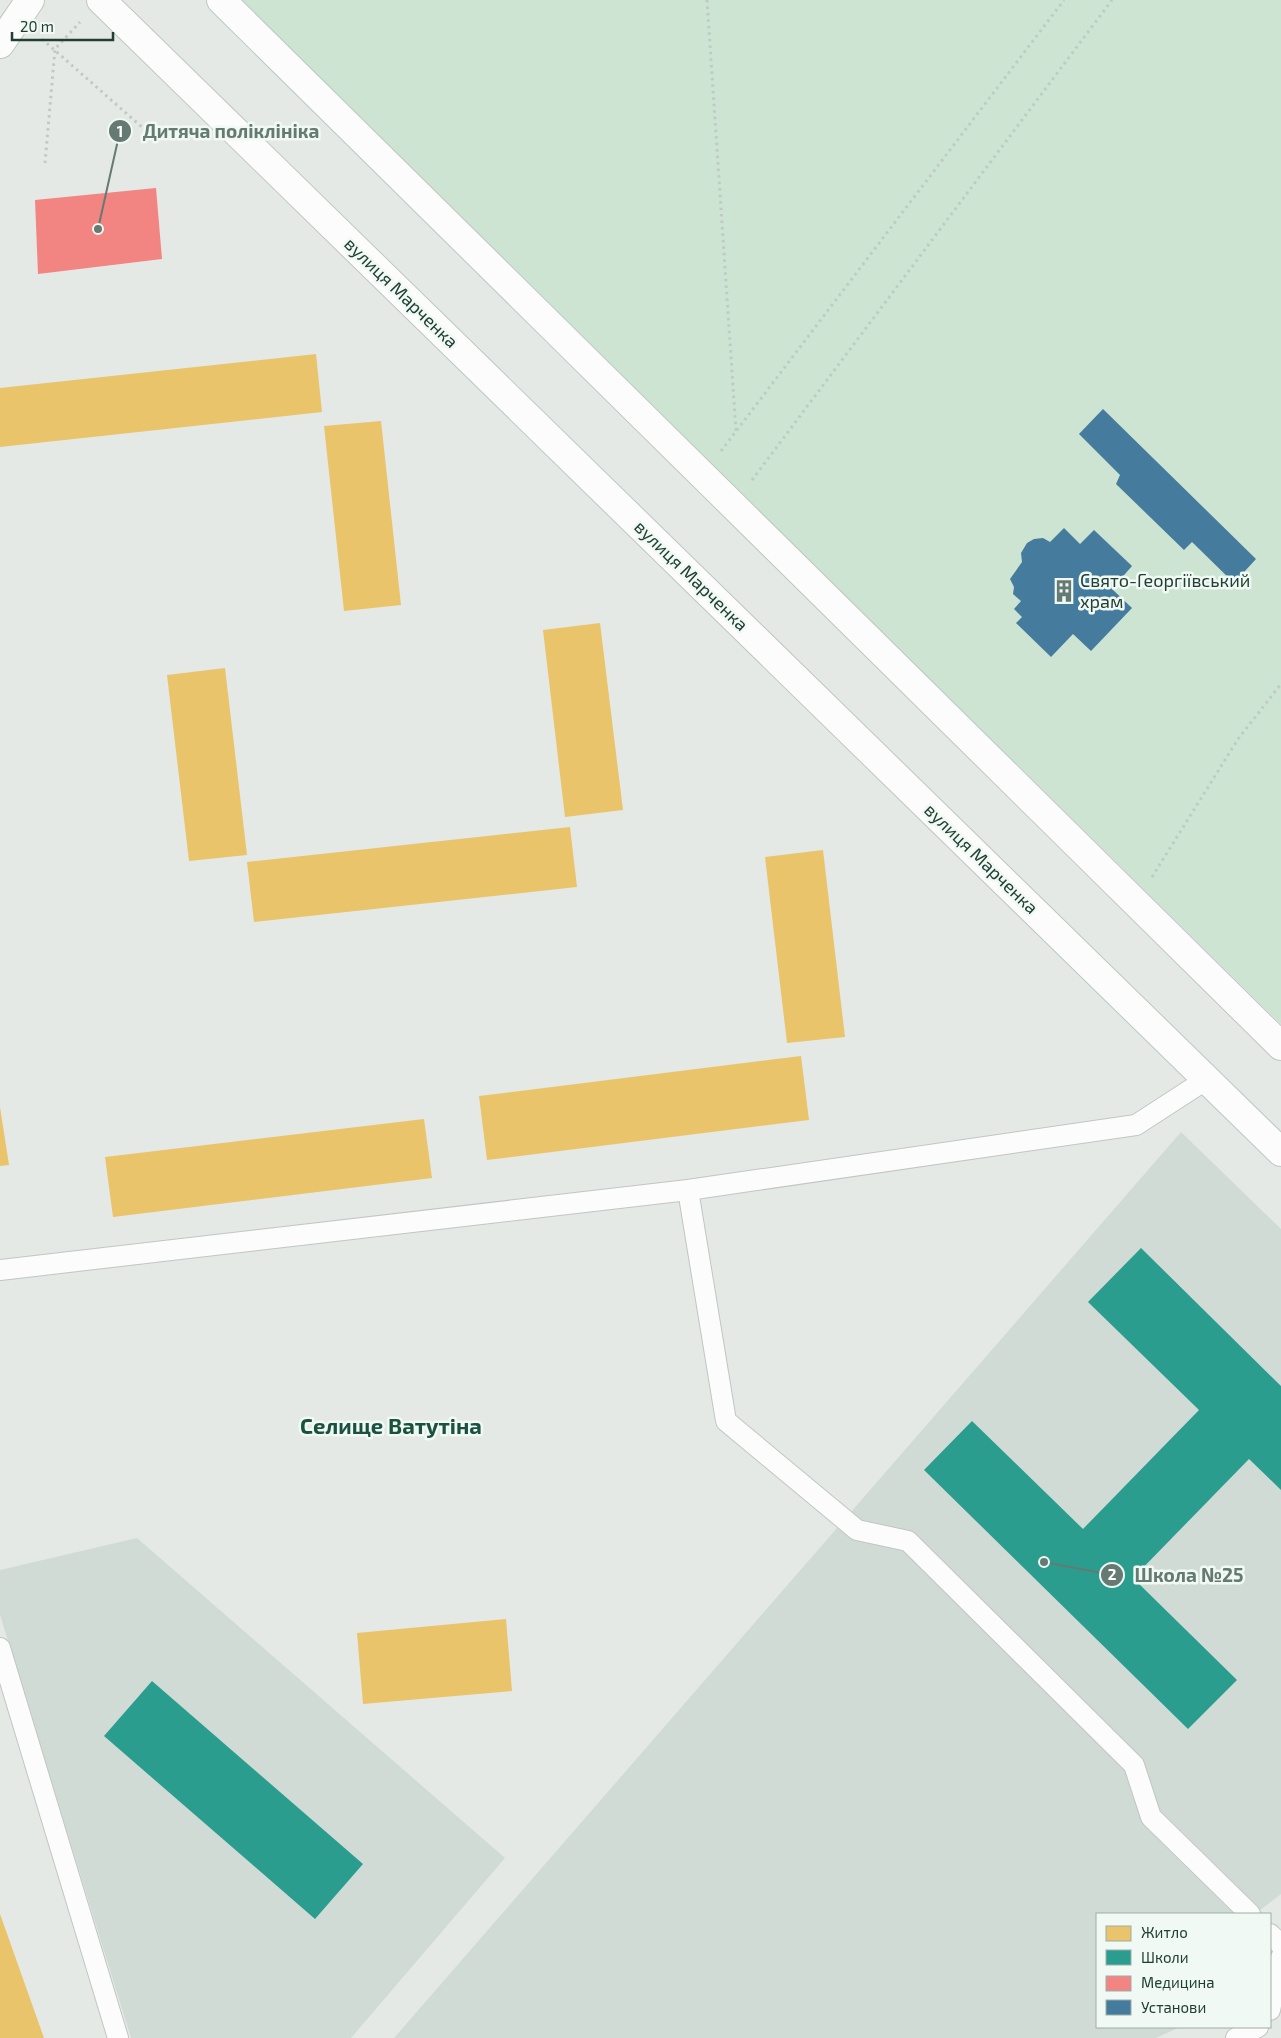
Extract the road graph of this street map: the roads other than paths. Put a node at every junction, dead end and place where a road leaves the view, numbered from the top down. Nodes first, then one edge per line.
1 (101, 0) edge
2 (221, 0) edge
3 (24, 10) edge
4 (0, 44) edge
5 (1281, 1046) edge
6 (1207, 1080) junction
7 (1281, 1152) edge
8 (688, 1190) junction
9 (0, 1270) edge
10 (0, 1648) edge
11 (1249, 1913) edge
12 (1271, 1935) edge
13 (1281, 1945) edge
14 (1281, 1957) edge
15 (1271, 2005) edge
16 (1256, 2028) edge
17 (118, 2038) edge
18 (1236, 2038) edge

1 - 6 street, вулиця Марченка
2 - 5 street
3 - 4 street
6 - 7 street, вулиця Марченка
6 - 8 lane
8 - 9 lane
8 - 11 lane
10 - 17 lane
12 - 13 lane
14 - 15 lane
16 - 18 lane

